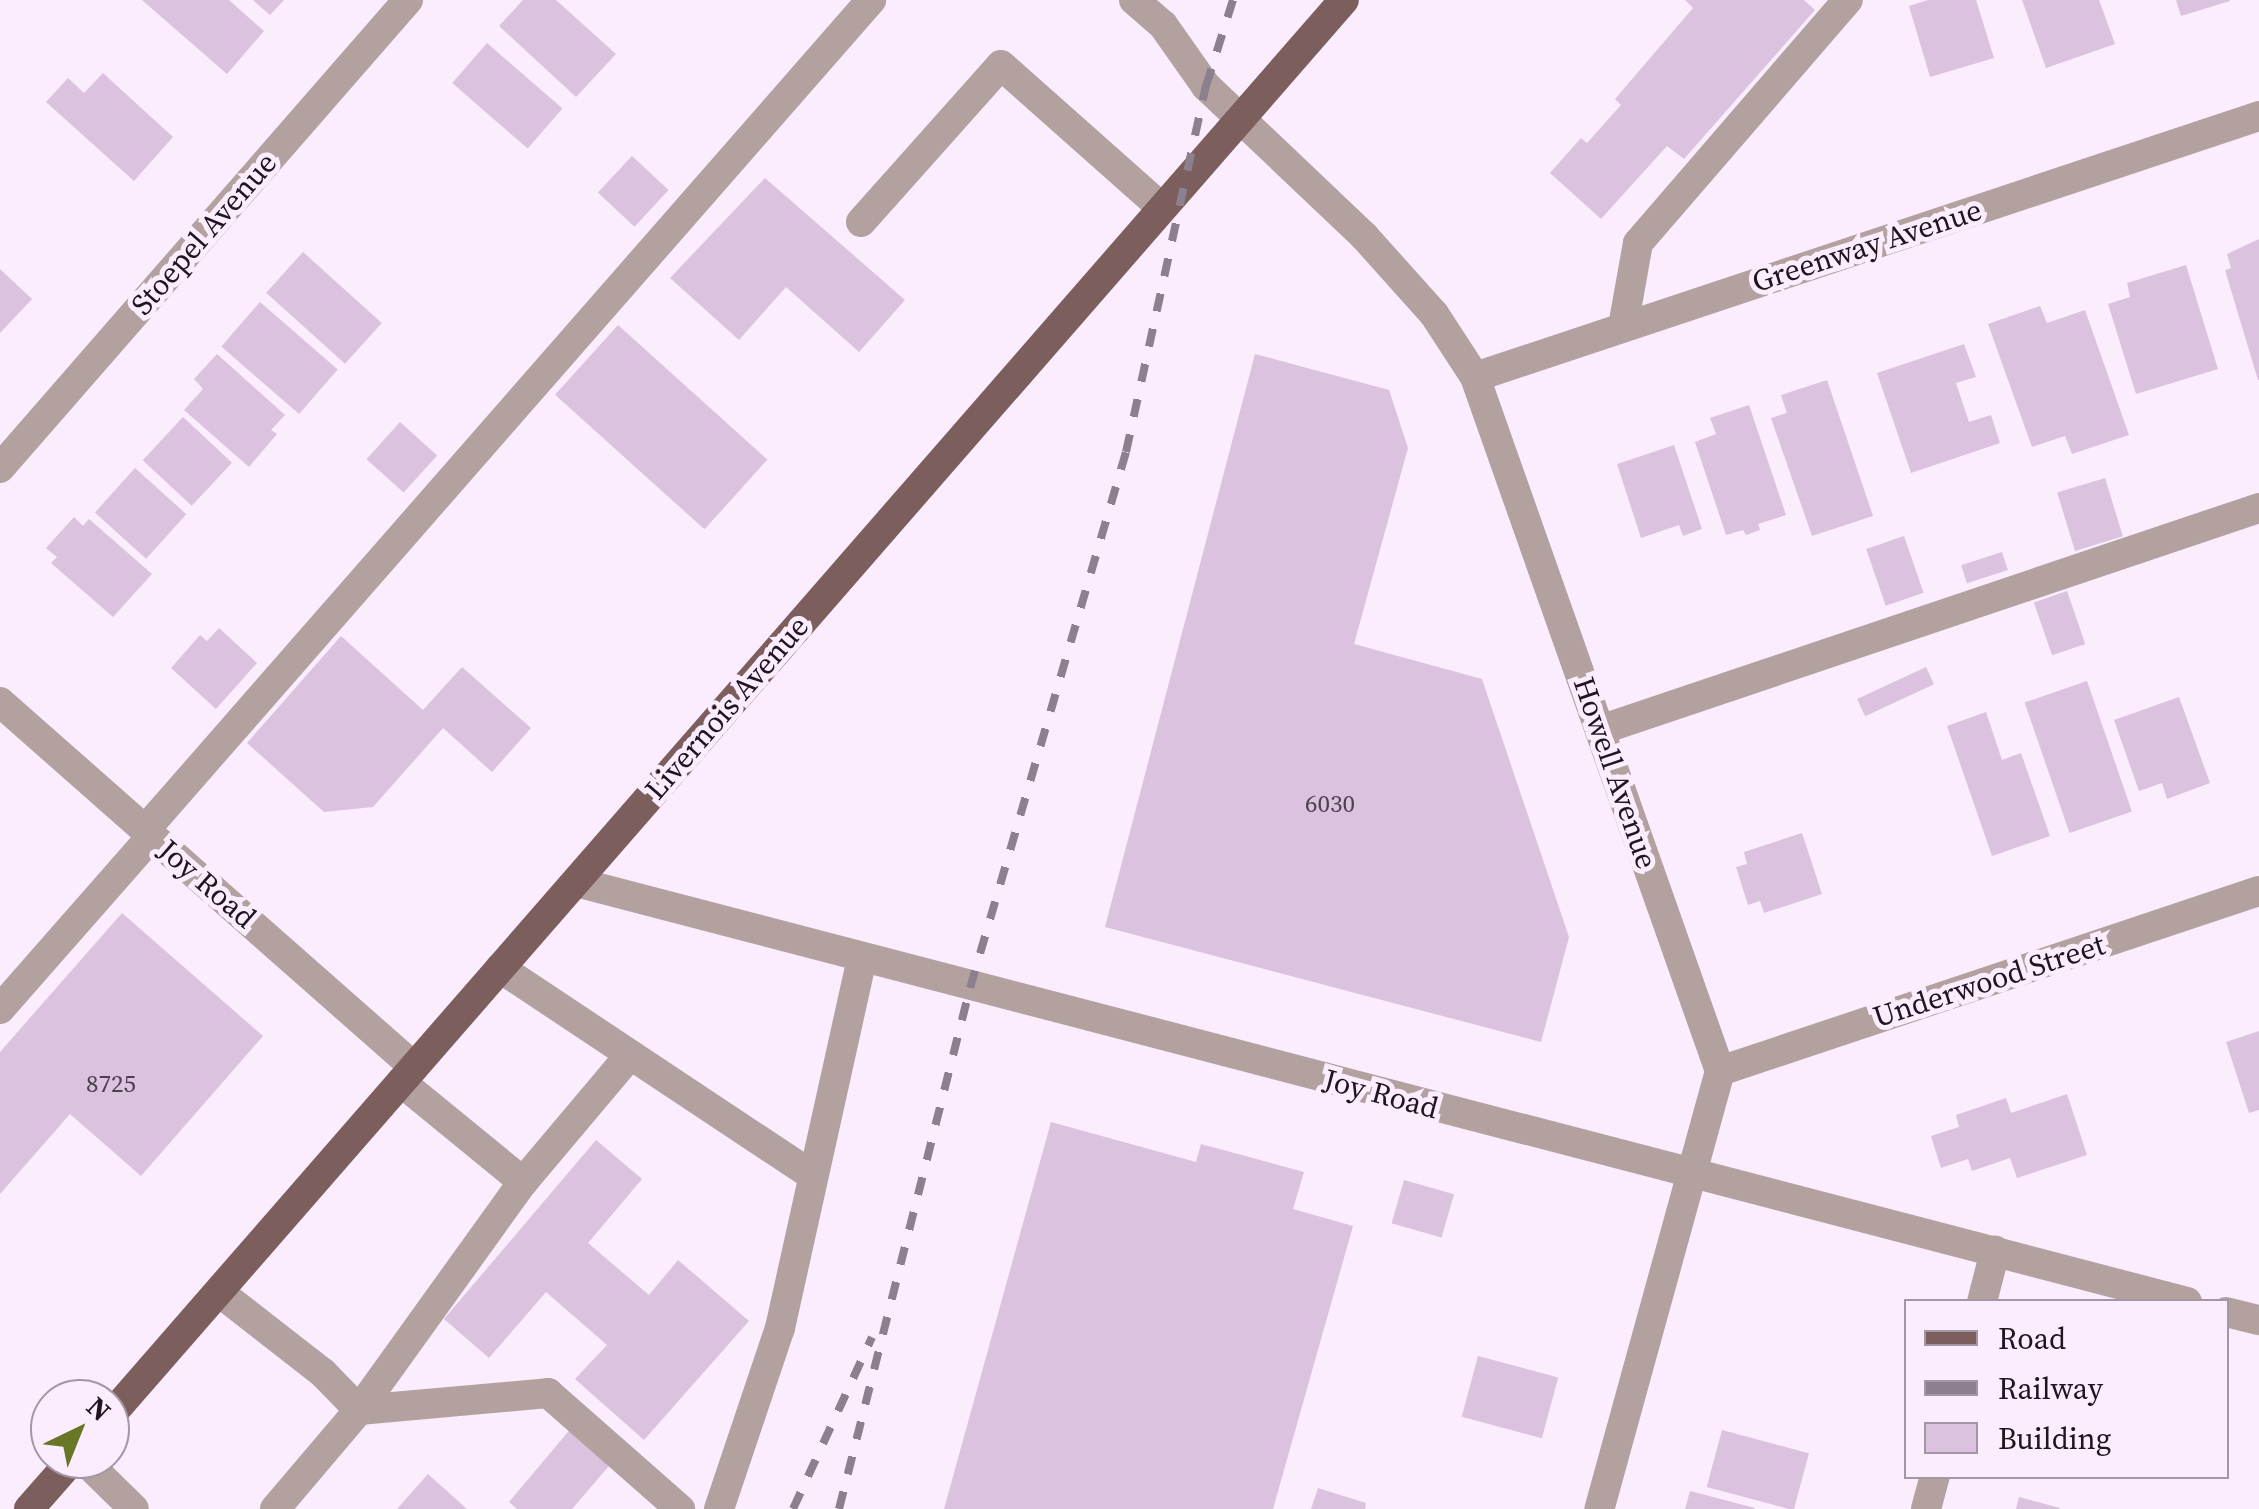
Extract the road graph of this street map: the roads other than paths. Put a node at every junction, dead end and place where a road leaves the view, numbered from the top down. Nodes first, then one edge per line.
1 (408, 0) edge
2 (871, 0) edge
3 (1134, 0) edge
4 (1344, 0) edge
5 (1848, 0) edge
6 (2259, 116) edge
7 (1240, 119) junction
8 (1162, 208) junction
9 (862, 222) dead end
10 (1623, 327) junction
11 (1475, 377) junction
12 (0, 468) edge
13 (2259, 508) edge
14 (0, 702) edge
15 (1600, 730) junction
16 (148, 832) junction
17 (576, 882) junction
18 (2259, 891) edge
19 (862, 958) junction
20 (500, 968) junction
21 (0, 1009) edge
22 (630, 1054) junction
23 (1720, 1071) junction
24 (408, 1074) junction
25 (1694, 1172) junction
26 (813, 1176) junction
27 (523, 1182) junction
28 (1995, 1252) junction
29 (219, 1292) junction
30 (1983, 1299) edge
31 (2175, 1299) edge
32 (2229, 1313) edge
33 (2259, 1320) edge
34 (130, 1393) edge
35 (359, 1410) junction
36 (55, 1479) edge
37 (103, 1479) edge
38 (1934, 1479) edge
39 (29, 1509) edge
40 (134, 1509) edge
41 (276, 1509) edge
42 (680, 1509) edge
43 (719, 1509) edge
44 (1600, 1509) edge
45 (1926, 1509) edge

1 - 12 street, Stoepel Avenue
2 - 16 street
3 - 7 street, Howell Avenue
4 - 7 main road, Livernois Avenue
5 - 10 street
6 - 10 street, Greenway Avenue
7 - 8 main road, Livernois Avenue
7 - 11 street, Howell Avenue
8 - 9 street
8 - 17 main road, Livernois Avenue
10 - 11 street, Greenway Avenue
11 - 15 street, Howell Avenue
13 - 15 street
14 - 16 street, Joy Road
15 - 23 street, Howell Avenue
16 - 21 street
16 - 24 street, Joy Road
17 - 19 street, Joy Road
17 - 20 main road, Livernois Avenue
18 - 23 street, Underwood Street
19 - 25 street, Joy Road
19 - 26 street
20 - 22 street
20 - 24 main road, Livernois Avenue
22 - 26 street
22 - 27 street
23 - 25 street
24 - 27 street, Joy Road
24 - 29 main road, Livernois Avenue
25 - 28 street, Joy Road
25 - 44 street
26 - 43 street
27 - 35 street
28 - 30 street
28 - 31 street, Joy Road
29 - 34 main road, Livernois Avenue
29 - 35 street
32 - 33 street
35 - 41 street
35 - 42 street
36 - 39 main road
37 - 40 street
38 - 45 street

